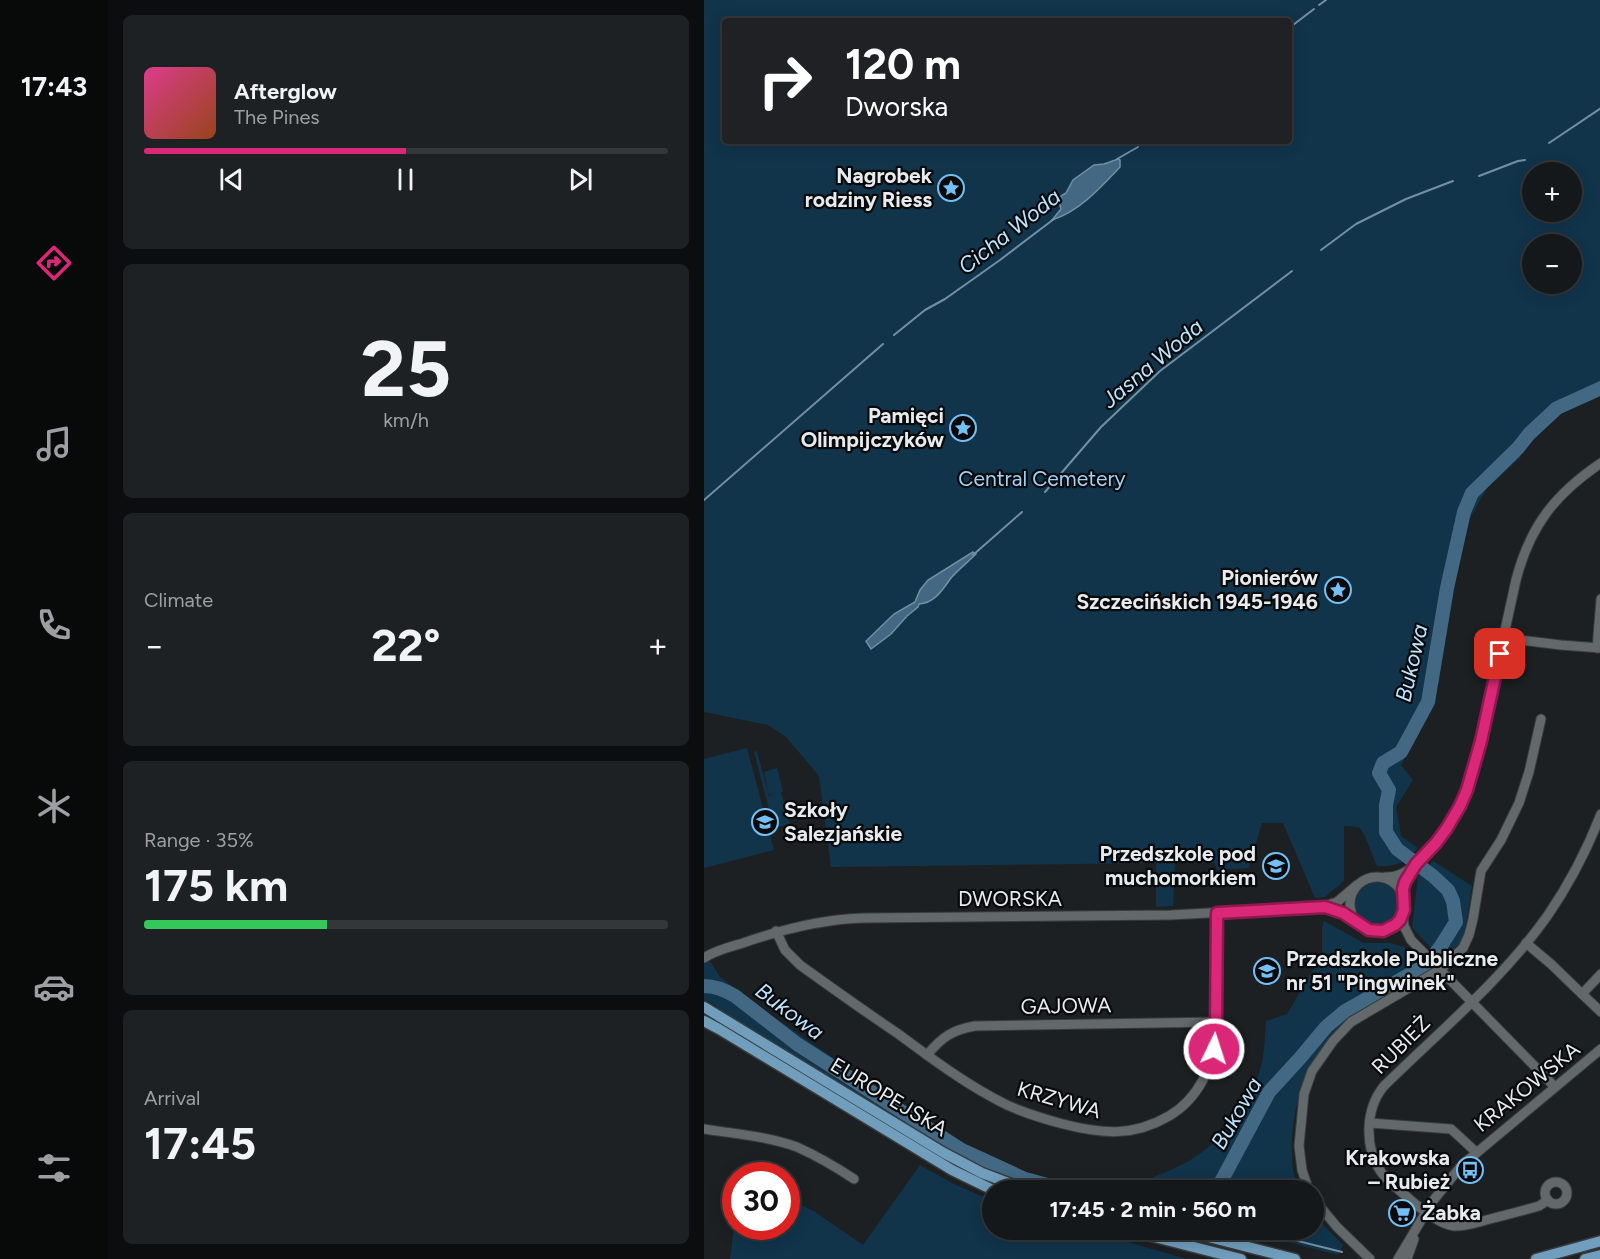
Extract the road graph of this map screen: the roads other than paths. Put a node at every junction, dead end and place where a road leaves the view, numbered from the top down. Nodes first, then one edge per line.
1 (1601, 463) edge
2 (1601, 599) edge
3 (1503, 638) junction
4 (1599, 648) edge
5 (1541, 719) dead end
6 (1601, 814) edge
7 (1416, 864) junction
8 (1385, 878) junction
9 (1357, 885) junction
10 (1404, 897) junction
11 (1321, 907) junction
12 (1217, 913) junction
13 (1403, 914) junction
14 (1358, 923) junction
15 (776, 931) junction
16 (1383, 931) junction
17 (1411, 940) junction
18 (1526, 943) junction
19 (704, 958) edge
20 (1441, 969) junction
21 (1601, 974) edge
22 (1583, 994) junction
23 (1471, 1001) junction
24 (704, 1007) edge
25 (1601, 1012) edge
26 (704, 1021) edge
27 (1216, 1023) junction
28 (1601, 1049) edge
29 (927, 1055) junction
30 (1555, 1087) junction
31 (1370, 1123) junction
32 (704, 1130) edge
33 (1476, 1152) junction
34 (854, 1179) dead end
35 (1001, 1180) edge
36 (1306, 1180) edge
37 (982, 1185) edge
38 (1548, 1200) dead end
39 (1324, 1211) edge
40 (1426, 1212) junction
41 (1166, 1240) edge
42 (1220, 1240) edge
43 (1601, 1241) edge
44 (1601, 1255) edge
45 (1409, 1257) edge
46 (1241, 1259) edge
47 (1295, 1259) edge
48 (1370, 1259) edge
49 (1398, 1259) edge
50 (1536, 1259) edge
51 (1585, 1259) edge

1 - 3 street
2 - 4 street
3 - 4 street
3 - 7 street
5 - 20 street
6 - 18 street, RUBIEŻ
7 - 8 street
7 - 10 street
8 - 9 street
8 - 10 street
9 - 11 street, DWORSKA
9 - 14 street
10 - 13 street
11 - 12 street, DWORSKA
11 - 14 street, DWORSKA
12 - 15 street, DWORSKA
12 - 27 street, KRZYWA
13 - 16 street
13 - 17 street
14 - 16 street
15 - 19 street, DWORSKA
15 - 29 street, KRZYWA
16 - 17 street
17 - 20 street
18 - 22 street
18 - 23 street, RUBIEŻ
20 - 23 street
20 - 36 street
21 - 22 street
22 - 25 street
23 - 30 street
23 - 31 street, RUBIEŻ
24 - 35 main road, EUROPEJSKA
26 - 37 main road, EUROPEJSKA
27 - 29 street, GAJOWA
27 - 29 street, KRZYWA
28 - 30 street, KRAKOWSKA
30 - 33 street, KRAKOWSKA
31 - 33 street, KRAKOWSKA
31 - 40 street, RUBIEŻ
32 - 34 street
33 - 40 street, KRAKOWSKA
38 - 40 street, RUBIEŻ
39 - 48 street
40 - 45 street, KRAKOWSKA
40 - 49 street, KRAKOWSKA
41 - 46 main road
42 - 47 main road
43 - 50 main road
44 - 51 main road

